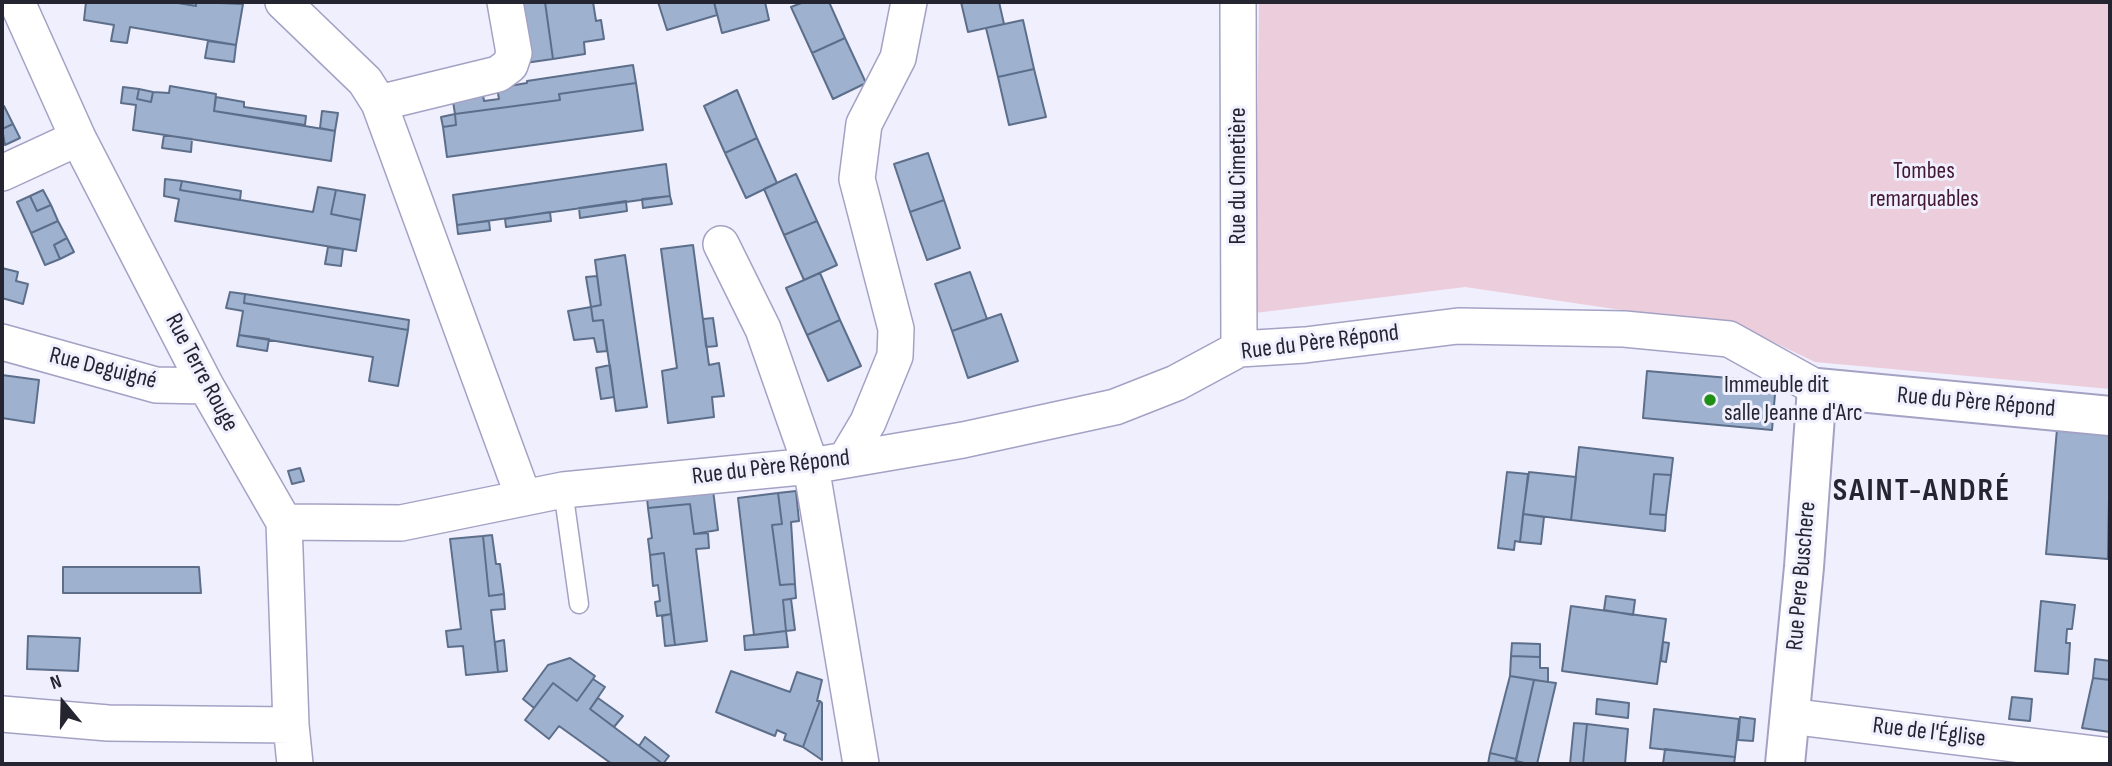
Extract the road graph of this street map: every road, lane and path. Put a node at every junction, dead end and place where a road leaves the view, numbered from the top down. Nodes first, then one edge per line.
1 (18, 2) edge
2 (283, 2) edge
3 (505, 2) edge
4 (909, 2) edge
5 (1238, 2) edge
6 (379, 103) junction
7 (78, 138) junction
8 (2, 173) edge
9 (721, 244) dead end
10 (2, 342) edge
11 (1239, 349) junction
12 (206, 386) junction
13 (1817, 388) junction
14 (2110, 416) edge
15 (846, 459) junction
16 (811, 466) junction
17 (563, 490) junction
18 (523, 496) junction
19 (284, 522) junction
20 (579, 604) dead end
21 (2, 714) edge
22 (1789, 716) junction
23 (290, 725) junction
24 (2110, 757) edge
25 (295, 764) edge
26 (862, 764) edge
27 (1784, 764) edge

1 - 7 street, Rue Terre Rouge
2 - 6 street
3 - 6 street
4 - 15 street
5 - 11 street, Rue du Cimetière
6 - 18 street
7 - 8 street
7 - 12 street, Rue Terre Rouge
9 - 16 street
10 - 12 street, Rue Deguigné
11 - 13 street, Rue du Père Répond
11 - 15 street, Rue du Père Répond
12 - 19 street, Rue Terre Rouge
13 - 14 main road, Rue du Père Répond
13 - 22 main road, Rue Pere Buschere
15 - 16 street, Rue du Père Répond
16 - 17 street, Rue du Père Répond
16 - 26 street
17 - 18 street, Rue du Père Répond
17 - 20 lane
18 - 19 street, Rue du Père Répond
19 - 23 street, Rue Terre Rouge
21 - 23 street
22 - 24 street, Rue de l'Église
22 - 27 main road, Rue Pere Buschere
23 - 25 street, Rue Terre Rouge

